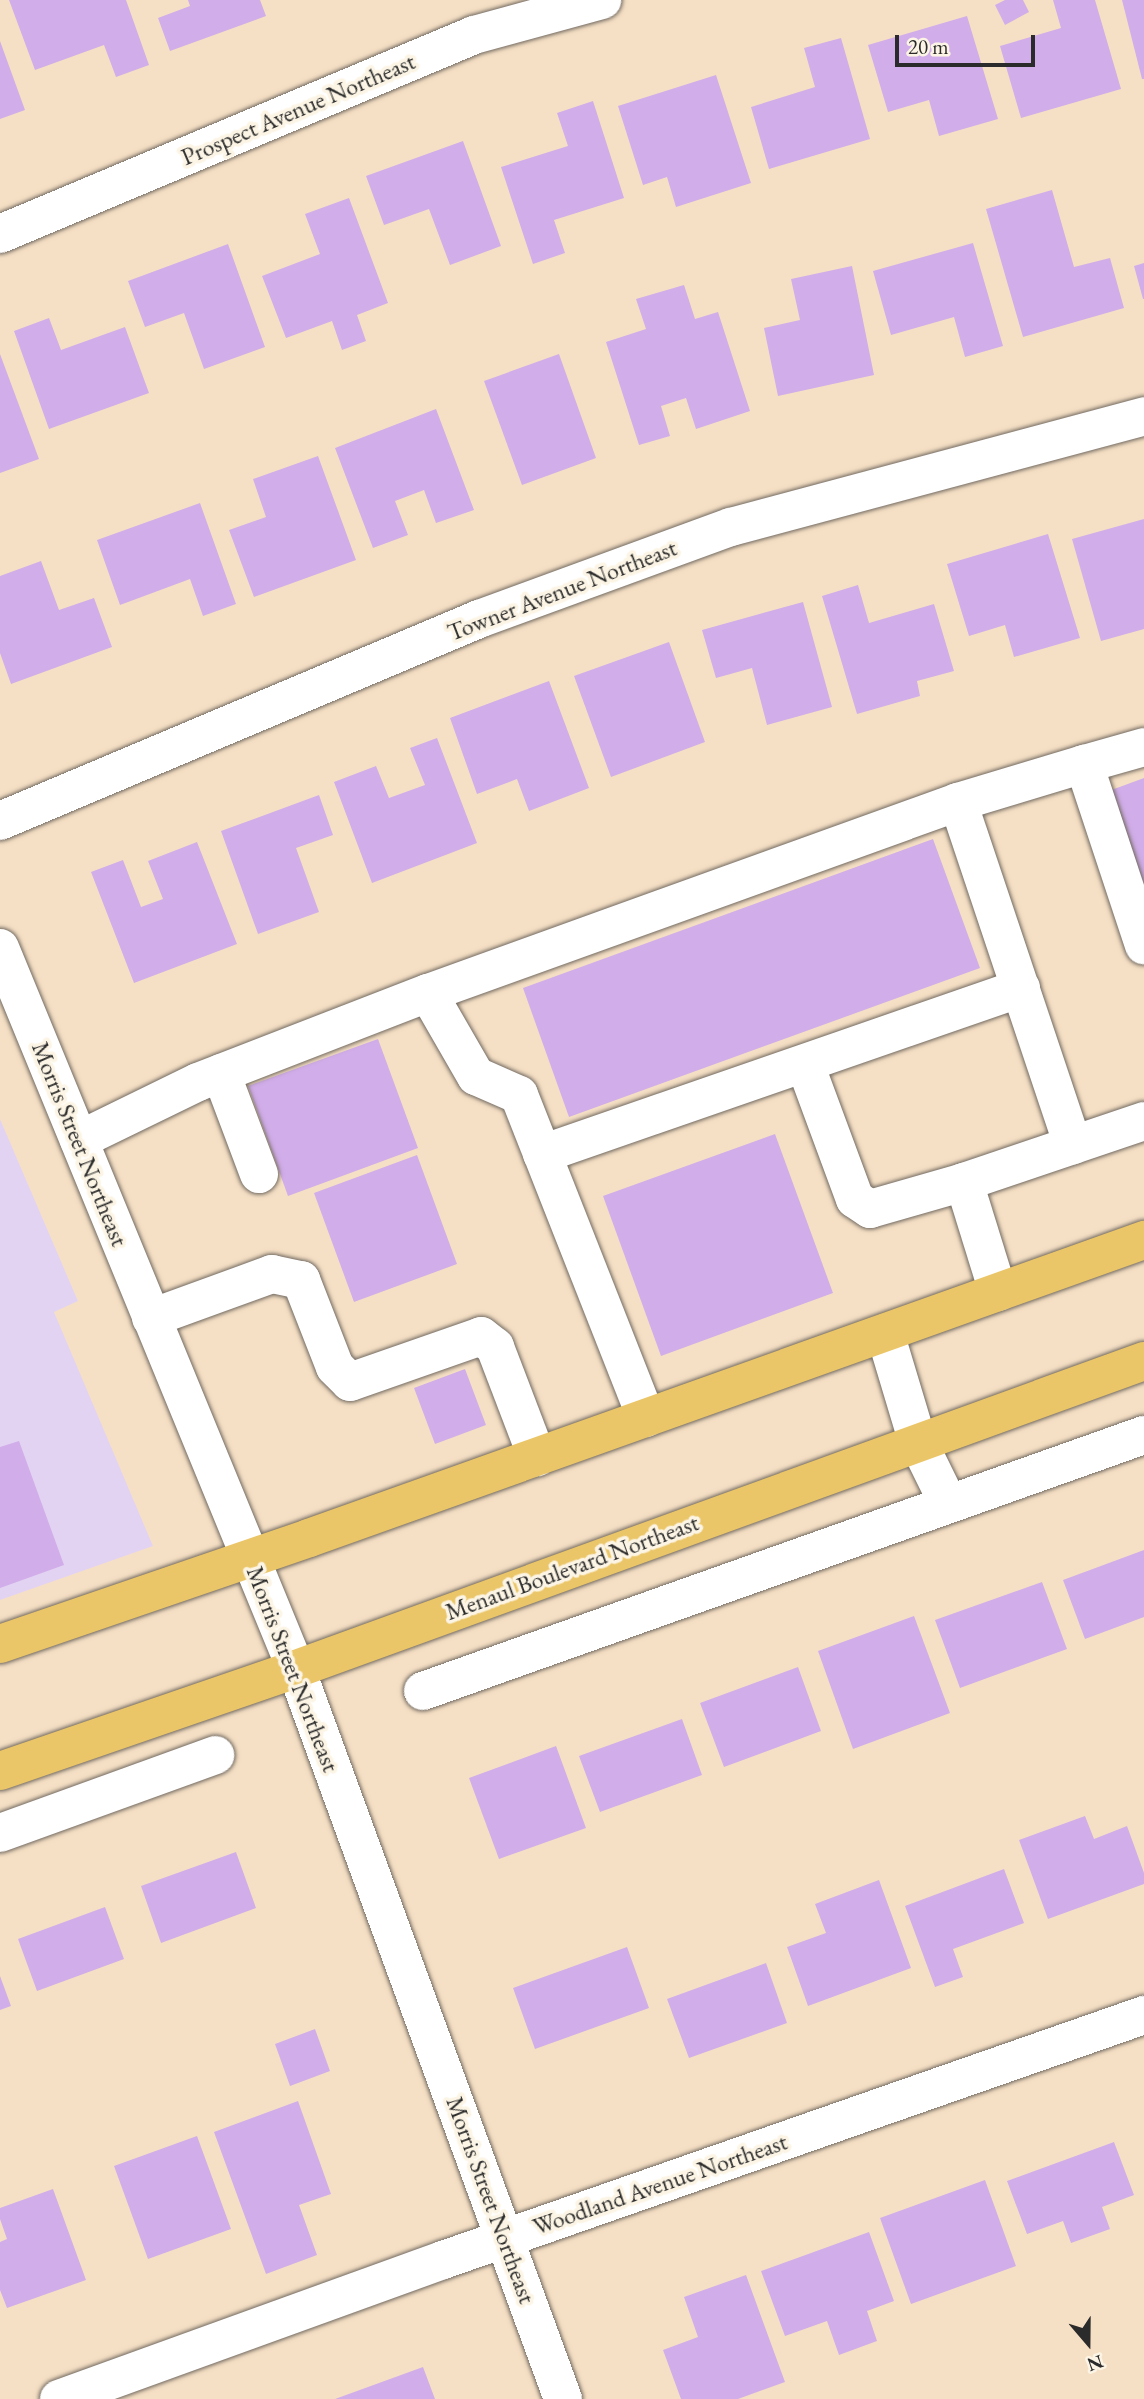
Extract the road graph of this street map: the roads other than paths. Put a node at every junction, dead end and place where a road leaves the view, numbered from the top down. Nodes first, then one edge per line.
1 (602, 0) edge
2 (0, 234) edge
3 (1144, 416) edge
4 (1144, 747) edge
5 (1084, 764) junction
6 (958, 802) junction
7 (0, 821) edge
8 (1144, 945) edge
9 (0, 948) edge
10 (1021, 988) junction
11 (428, 993) junction
12 (805, 1064) junction
13 (221, 1073) junction
14 (1144, 1121) edge
15 (79, 1140) junction
16 (1073, 1145) junction
17 (542, 1154) junction
18 (259, 1174) dead end
19 (964, 1182) junction
20 (1144, 1240) edge
21 (998, 1292) junction
22 (151, 1318) junction
23 (885, 1333) junction
24 (1144, 1361) edge
25 (646, 1418) junction
26 (1144, 1435) edge
27 (917, 1440) junction
28 (537, 1457) junction
29 (948, 1503) junction
30 (250, 1559) junction
31 (0, 1644) edge
32 (296, 1669) junction
33 (423, 1691) dead end
34 (215, 1755) dead end
35 (0, 1772) edge
36 (0, 1833) edge
37 (1144, 2015) edge
38 (505, 2238) junction
39 (59, 2399) edge
40 (563, 2399) edge

1 - 2 street, Prospect Avenue Northeast
3 - 7 street, Towner Avenue Northeast
4 - 5 street
5 - 6 street
5 - 8 street
6 - 10 street
6 - 11 street
9 - 15 street, Morris Street Northeast
10 - 12 street
10 - 16 street
11 - 13 street
11 - 17 street
12 - 17 street
12 - 19 street
13 - 15 street
13 - 18 street
14 - 16 street
15 - 22 street, Morris Street Northeast
16 - 19 street
17 - 25 street
19 - 21 street
20 - 21 main road
21 - 23 main road
22 - 28 street
22 - 30 street, Morris Street Northeast
23 - 25 main road
23 - 27 street
24 - 27 main road, Menaul Boulevard Northeast
25 - 28 main road
26 - 29 street
27 - 29 street
27 - 32 main road, Menaul Boulevard Northeast
28 - 30 main road
29 - 33 street
30 - 31 main road
30 - 32 street, Morris Street Northeast
32 - 35 main road, Menaul Boulevard Northeast
32 - 38 street, Morris Street Northeast
34 - 36 street
37 - 38 street, Woodland Avenue Northeast
38 - 39 street, Woodland Avenue Northeast
38 - 40 street, Morris Street Northeast

